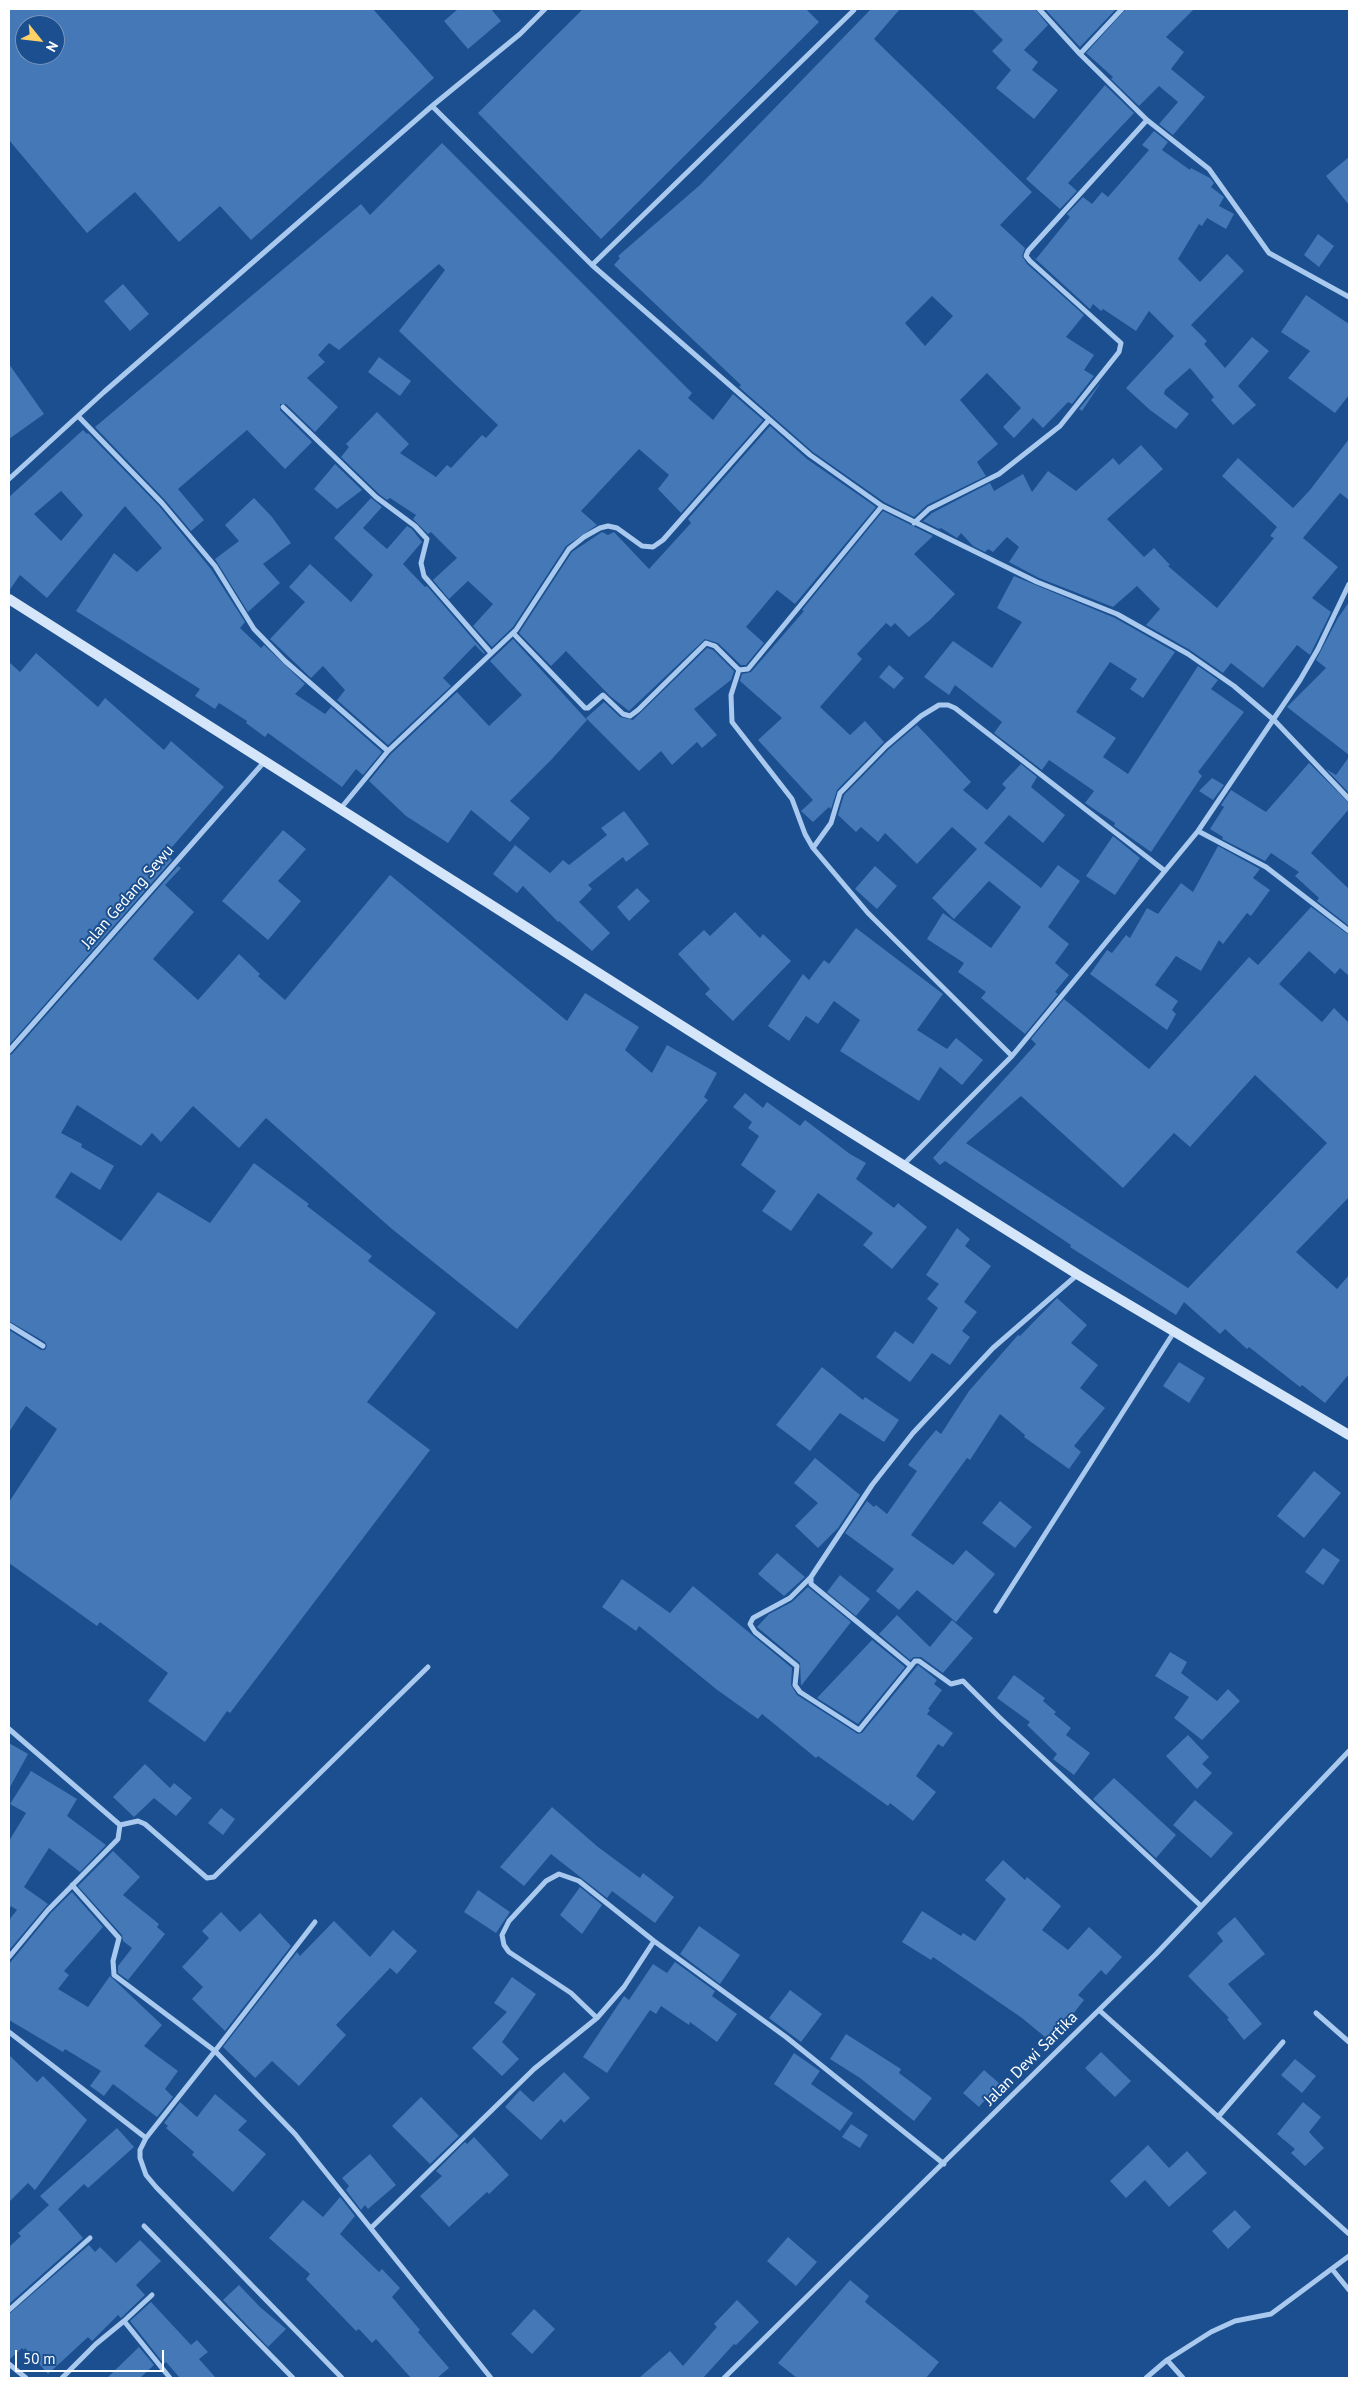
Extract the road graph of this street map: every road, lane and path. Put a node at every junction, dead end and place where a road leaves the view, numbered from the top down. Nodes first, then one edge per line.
1 (545, 9) edge
2 (1039, 9) edge
3 (1122, 9) edge
4 (854, 10) edge
5 (1080, 54) junction
6 (432, 106) junction
7 (1146, 120) junction
8 (592, 265) junction
9 (1349, 297) edge
10 (283, 407) dead end
11 (78, 416) junction
12 (768, 421) junction
13 (9, 479) edge
14 (882, 506) junction
15 (914, 523) junction
16 (1349, 584) edge
17 (9, 598) edge
18 (513, 633) junction
19 (491, 653) junction
20 (739, 670) junction
21 (1274, 720) junction
22 (388, 750) junction
23 (266, 760) junction
24 (1349, 799) edge
25 (341, 808) junction
26 (1198, 831) junction
27 (813, 848) junction
28 (1165, 871) junction
29 (1349, 931) edge
30 (9, 1051) edge
31 (1012, 1056) junction
32 (904, 1164) junction
33 (1077, 1274) junction
34 (9, 1326) edge
35 (1174, 1332) junction
36 (44, 1346) dead end
37 (1349, 1435) edge
38 (811, 1577) junction
39 (996, 1611) dead end
40 (911, 1666) junction
41 (428, 1667) dead end
42 (9, 1729) edge
43 (1349, 1751) edge
44 (120, 1825) junction
45 (72, 1885) junction
46 (1202, 1906) junction
47 (315, 1922) dead end
48 (654, 1941) junction
49 (9, 1957) edge
50 (1098, 2010) junction
51 (1316, 2013) dead end
52 (597, 2018) junction
53 (9, 2032) edge
54 (1283, 2042) dead end
55 (1349, 2042) edge
56 (215, 2051) junction
57 (1218, 2117) junction
58 (146, 2138) junction
59 (944, 2164) junction
60 (144, 2226) dead end
61 (371, 2228) junction
62 (1349, 2234) edge
63 (90, 2238) dead end
64 (1349, 2256) edge
65 (1332, 2269) junction
66 (1349, 2290) edge
67 (152, 2295) dead end
68 (9, 2310) edge
69 (124, 2321) junction
70 (1167, 2360) junction
71 (9, 2364) edge
72 (165, 2377) edge
73 (26, 2378) edge
74 (62, 2378) edge
75 (292, 2378) edge
76 (342, 2378) edge
77 (491, 2378) edge
78 (724, 2378) edge
79 (1146, 2378) edge
80 (1183, 2378) edge

1 - 6 street
2 - 5 street
3 - 5 street
4 - 8 street
5 - 7 street
6 - 8 street
6 - 11 street
7 - 9 street
7 - 15 street
8 - 12 street
10 - 19 street
11 - 13 street
11 - 22 street
12 - 14 street
12 - 18 street
14 - 15 street
14 - 20 street
15 - 21 street
16 - 21 street
17 - 23 main road
18 - 19 street
18 - 20 street
19 - 22 street
20 - 27 street
21 - 24 street
21 - 26 street
22 - 25 street
23 - 25 main road
23 - 30 street, Jalan Gedang Sewu
25 - 32 main road
26 - 28 street
26 - 29 street
27 - 28 street
27 - 31 street
28 - 31 street
31 - 32 street
32 - 33 main road
33 - 35 main road
33 - 38 street
34 - 36 street
35 - 37 main road
35 - 39 street
38 - 40 street
38 - 40 street
40 - 46 street
41 - 44 street
42 - 44 street
43 - 46 street, Jalan Dewi Sartika
44 - 45 street
45 - 49 street
45 - 56 street
46 - 50 street, Jalan Dewi Sartika
47 - 56 street
48 - 52 street
48 - 52 street
48 - 59 street
50 - 57 street
50 - 59 street, Jalan Dewi Sartika
51 - 55 street
52 - 61 street
53 - 58 street
54 - 57 street
56 - 58 street
56 - 61 street
57 - 62 street
58 - 76 street
59 - 78 street, Jalan Dewi Sartika
60 - 75 street
61 - 77 street
63 - 68 street
64 - 65 street
65 - 66 street
65 - 70 street
67 - 69 street
69 - 72 street
69 - 74 street
70 - 79 street
70 - 80 street
71 - 73 street

